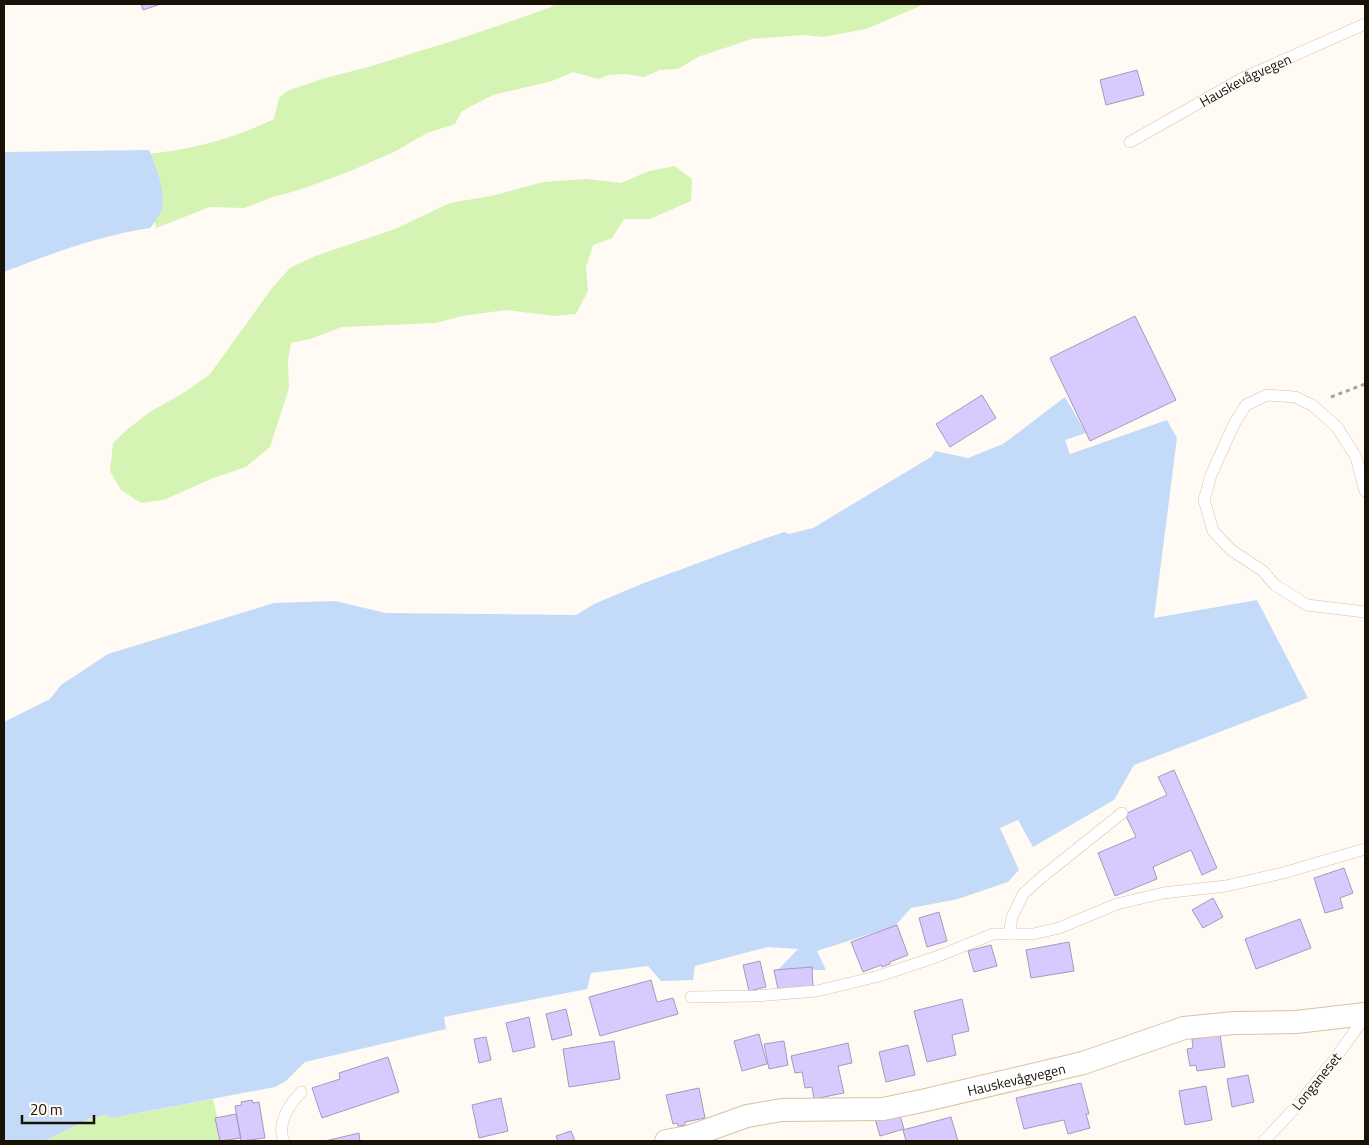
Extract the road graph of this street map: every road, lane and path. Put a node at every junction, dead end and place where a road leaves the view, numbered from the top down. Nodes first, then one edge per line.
1 (1365, 24) edge
2 (1130, 142) dead end
3 (1365, 384) edge
4 (1312, 405) junction
5 (1365, 491) edge
6 (1365, 612) edge
7 (1122, 813) dead end
8 (1365, 849) edge
9 (1013, 934) junction
10 (691, 997) dead end
11 (1365, 1016) edge
12 (301, 1092) dead end
13 (284, 1141) edge
14 (666, 1141) edge
15 (1264, 1141) edge

1 - 2 lane, Hauskevågvegen
3 - 4 path
4 - 5 lane
4 - 6 lane
7 - 9 lane
8 - 9 lane
9 - 10 lane
11 - 14 street, Hauskevågvegen
11 - 15 lane, Longaneset
12 - 13 lane

